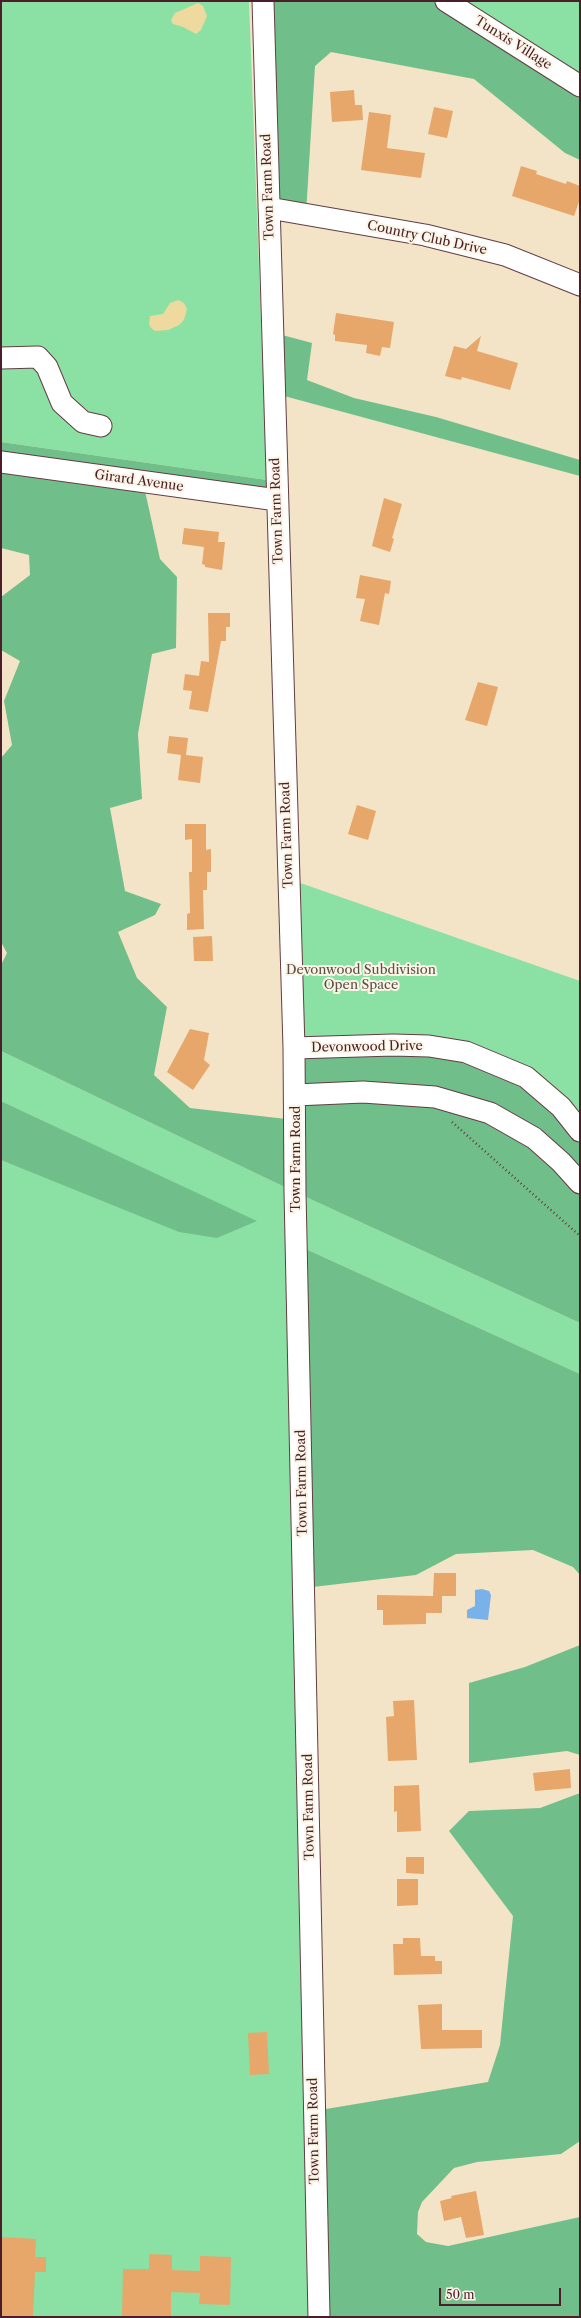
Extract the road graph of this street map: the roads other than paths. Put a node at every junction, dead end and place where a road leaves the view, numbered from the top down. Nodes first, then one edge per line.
1 (263, 1) edge
2 (446, 1) edge
3 (580, 86) edge
4 (269, 208) junction
5 (580, 285) edge
6 (1, 358) edge
7 (101, 426) dead end
8 (1, 462) edge
9 (277, 500) junction
10 (294, 1048) junction
11 (295, 1095) junction
12 (580, 1131) edge
13 (580, 1183) edge
14 (319, 2317) edge

1 - 4 street, Town Farm Road
2 - 3 street, Tunxis Village
4 - 5 street, Country Club Drive
4 - 9 street, Town Farm Road
6 - 7 street
8 - 9 street, Girard Avenue
9 - 10 street, Town Farm Road
10 - 11 street, Town Farm Road
10 - 12 street, Devonwood Drive
11 - 13 street
11 - 14 street, Town Farm Road

